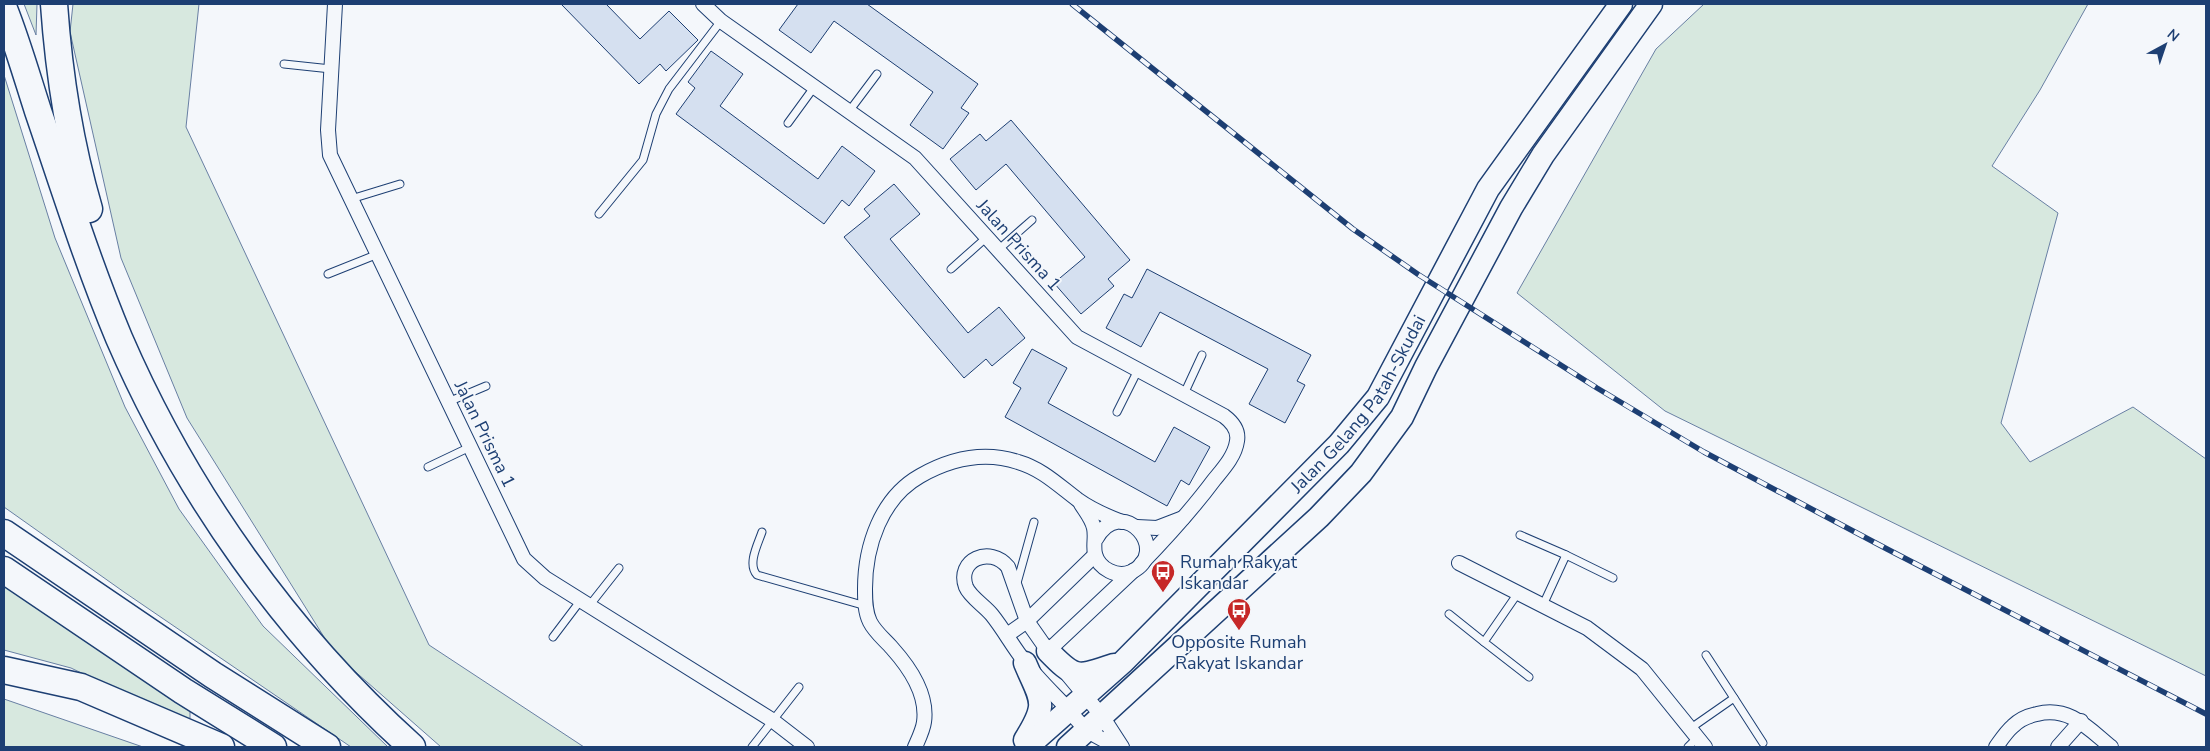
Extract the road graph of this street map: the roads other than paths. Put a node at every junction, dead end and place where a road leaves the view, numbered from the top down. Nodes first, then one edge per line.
1 (54, 4) edge
2 (335, 4) edge
3 (703, 4) edge
4 (1620, 4) edge
5 (1651, 4) edge
6 (4, 9) edge
7 (722, 21) junction
8 (284, 64) dead end
9 (331, 69) junction
10 (877, 74) dead end
11 (815, 85) junction
12 (850, 110) junction
13 (788, 123) dead end
14 (400, 184) dead end
15 (351, 199) junction
16 (599, 214) dead end
17 (1032, 220) dead end
18 (987, 237) junction
19 (998, 250) junction
20 (378, 254) junction
21 (951, 269) dead end
22 (328, 274) dead end
23 (119, 337) junction
24 (1202, 355) dead end
25 (1138, 370) junction
26 (486, 386) dead end
27 (1184, 394) junction
28 (448, 402) junction
29 (1117, 412) dead end
30 (470, 447) junction
31 (428, 468) dead end
32 (1078, 500) junction
33 (1186, 517) junction
34 (1034, 522) dead end
35 (1122, 522) junction
36 (1137, 528) junction
37 (762, 532) dead end
38 (4, 533) edge
39 (1520, 535) dead end
40 (1096, 539) junction
41 (1095, 555) junction
42 (1566, 555) junction
43 (1459, 564) dead end
44 (1138, 567) junction
45 (619, 568) dead end
46 (4, 570) edge
47 (1613, 578) dead end
48 (1015, 588) junction
49 (1518, 593) junction
50 (585, 603) junction
51 (1543, 605) junction
52 (866, 606) junction
53 (1449, 614) dead end
54 (1027, 621) junction
55 (1007, 635) junction
56 (553, 637) dead end
57 (1484, 642) junction
58 (1048, 651) junction
59 (1706, 655) dead end
60 (1123, 662) junction
61 (1025, 663) junction
62 (4, 670) edge
63 (1529, 676) dead end
64 (799, 687) dead end
65 (1734, 698) junction
66 (1076, 701) junction
67 (772, 720) junction
68 (2081, 721) junction
69 (1095, 723) junction
70 (1695, 740) edge
71 (1763, 743) dead end
72 (221, 747) edge
73 (273, 747) edge
74 (327, 747) edge
75 (412, 747) edge
76 (752, 747) edge
77 (807, 747) edge
78 (915, 747) edge
79 (1020, 747) edge
80 (1027, 747) edge
81 (1068, 747) edge
82 (1118, 747) edge
83 (1122, 747) edge
84 (1996, 747) edge
85 (2058, 747) edge
86 (2111, 747) edge

1 - 23 highway
2 - 9 street, Jalan Prisma 1
3 - 7 street, Jalan Prisma 1
4 - 60 main road, Jalan Gelang Patah-Skudai
5 - 69 main road, Jalan Gelang Patah-Skudai
6 - 23 highway
7 - 11 street, Jalan Prisma 1
7 - 16 lane
8 - 9 lane
9 - 15 street, Jalan Prisma 1
10 - 12 lane
11 - 12 street, Jalan Prisma 1
11 - 13 lane
12 - 18 street, Jalan Prisma 1
14 - 15 lane
15 - 20 street, Jalan Prisma 1
17 - 19 lane
18 - 19 street, Jalan Prisma 1
18 - 21 lane
19 - 25 street, Jalan Prisma 1
20 - 22 lane
20 - 28 street, Jalan Prisma 1
23 - 75 highway
24 - 27 lane
25 - 27 street, Jalan Prisma 1
25 - 29 lane
26 - 28 lane
27 - 33 street, Jalan Prisma 1
28 - 30 street, Jalan Prisma 1
30 - 31 lane
30 - 50 street, Jalan Prisma 1
32 - 35 street
32 - 40 street
32 - 52 street
33 - 36 street
33 - 44 street, Jalan Prisma 1
34 - 48 lane
35 - 36 street
35 - 40 street
36 - 44 street
37 - 52 lane
38 - 74 highway
39 - 42 lane
40 - 41 street
41 - 44 street
41 - 54 street
42 - 47 lane
42 - 51 lane
43 - 49 street
44 - 58 street, Jalan Prisma 1
45 - 50 lane
46 - 73 highway
48 - 54 street
48 - 55 street
49 - 51 street
49 - 57 lane
50 - 56 lane
50 - 67 street, Jalan Prisma 1
51 - 70 street
52 - 78 street
53 - 57 lane
54 - 55 street
54 - 58 street
55 - 61 street
57 - 63 lane
58 - 60 main road
58 - 66 street
59 - 65 lane
60 - 66 main road, Jalan Gelang Patah-Skudai
61 - 66 street
61 - 79 main road
62 - 72 highway
64 - 67 lane
65 - 70 lane
65 - 71 lane
66 - 69 street
66 - 69 street
66 - 80 main road, Jalan Gelang Patah-Skudai
67 - 76 lane
67 - 77 street, Jalan Prisma 1
68 - 84 street
68 - 85 street
68 - 86 street
69 - 81 main road, Jalan Gelang Patah-Skudai
69 - 82 street
69 - 83 street

